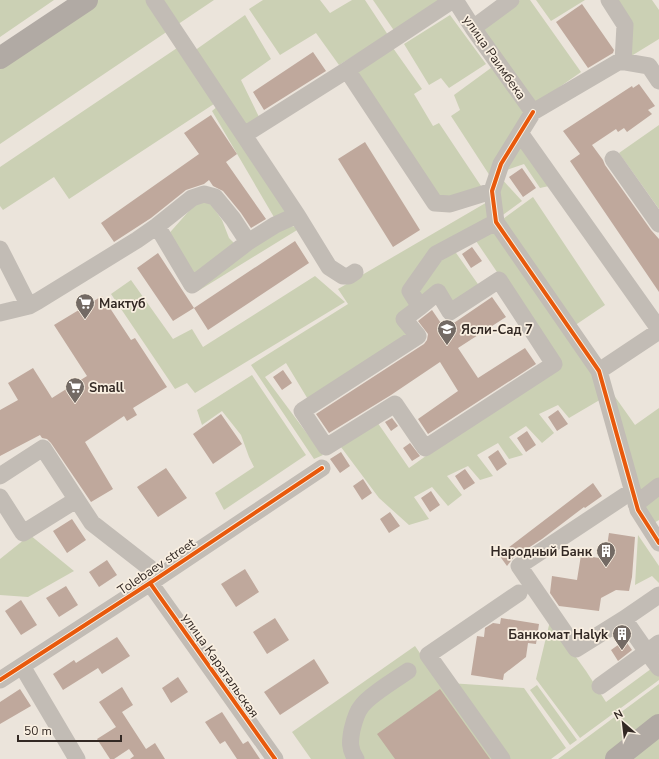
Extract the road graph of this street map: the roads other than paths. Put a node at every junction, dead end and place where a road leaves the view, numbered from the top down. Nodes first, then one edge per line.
1 (86, 0) edge
2 (154, 0) edge
3 (454, 0) edge
4 (511, 0) edge
5 (609, 0) edge
6 (473, 28) junction
7 (0, 58) edge
8 (623, 62) junction
9 (347, 70) junction
10 (659, 81) edge
11 (533, 112) junction
12 (520, 133) junction
13 (244, 135) junction
14 (613, 159) dead end
15 (492, 191) junction
16 (297, 215) junction
17 (496, 222) junction
18 (659, 224) edge
19 (157, 226) junction
20 (248, 242) junction
21 (0, 249) edge
22 (355, 272) dead end
23 (29, 306) junction
24 (420, 307) junction
25 (0, 313) edge
26 (659, 330) edge
27 (599, 372) junction
28 (322, 468) dead end
29 (0, 476) edge
30 (659, 486) edge
31 (0, 497) edge
32 (634, 497) junction
33 (76, 500) junction
34 (659, 543) edge
35 (155, 580) junction
36 (519, 593) dead end
37 (659, 596) edge
38 (624, 619) junction
39 (653, 647) edge
40 (22, 666) junction
41 (659, 668) edge
42 (408, 671) dead end
43 (0, 680) edge
44 (600, 686) dead end
45 (659, 725) edge
46 (77, 759) edge
47 (275, 759) edge
48 (356, 759) edge
49 (502, 759) edge
50 (616, 759) edge

1 - 7 main road
2 - 13 street
3 - 6 street, улица Раимбека
3 - 9 street
4 - 6 street
5 - 8 street
6 - 11 street, улица Раимбека
8 - 10 street
8 - 11 street, улица Раимбека
9 - 13 street
9 - 15 street
11 - 12 street
12 - 15 street
12 - 26 street
13 - 16 street
14 - 18 street
15 - 17 street
16 - 20 street
16 - 22 street
17 - 24 street
17 - 27 street
19 - 20 street
19 - 20 street
19 - 23 street
21 - 23 street
23 - 25 street
24 - 24 street
26 - 27 street
27 - 32 street
28 - 35 street, Tolebaev street
29 - 33 street, улица Каратальская
30 - 32 street
31 - 33 street
32 - 34 street
32 - 38 street
33 - 35 street, улица Каратальская
35 - 40 street, Tolebaev street
35 - 47 street, улица Каратальская
36 - 49 street
37 - 38 street
38 - 39 street
39 - 41 street
39 - 44 street
40 - 43 street, Tolebaev street
40 - 46 street
42 - 48 street
45 - 50 main road

